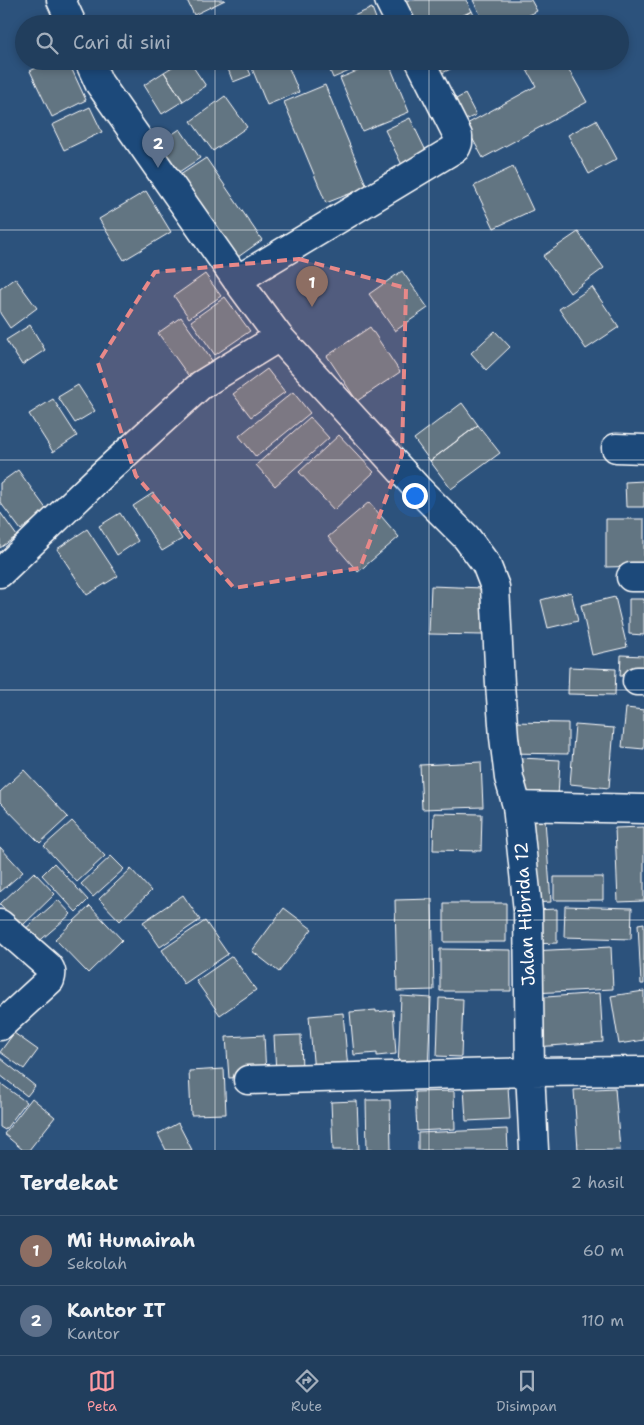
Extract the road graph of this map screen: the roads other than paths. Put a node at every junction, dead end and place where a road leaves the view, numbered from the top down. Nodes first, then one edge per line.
1 (61, 0) edge
2 (389, 0) edge
3 (68, 15) edge
4 (396, 15) edge
5 (93, 70) edge
6 (425, 70) edge
7 (237, 280) junction
8 (279, 337) junction
9 (616, 448) dead end
10 (644, 449) edge
11 (0, 573) edge
12 (517, 806) junction
13 (644, 809) edge
14 (0, 924) edge
15 (0, 1026) edge
16 (644, 1071) edge
17 (530, 1072) junction
18 (248, 1080) dead end
19 (534, 1150) edge

1 - 3 street
2 - 4 street
5 - 7 street, Jalan Hibrida 12
6 - 7 street
7 - 8 street, Jalan Hibrida 12
8 - 11 street
8 - 12 street, Jalan Hibrida 12
9 - 10 street
12 - 13 street
12 - 17 street, Jalan Hibrida 12
14 - 15 street
16 - 17 street
17 - 18 street
17 - 19 street, Jalan Hibrida 12

